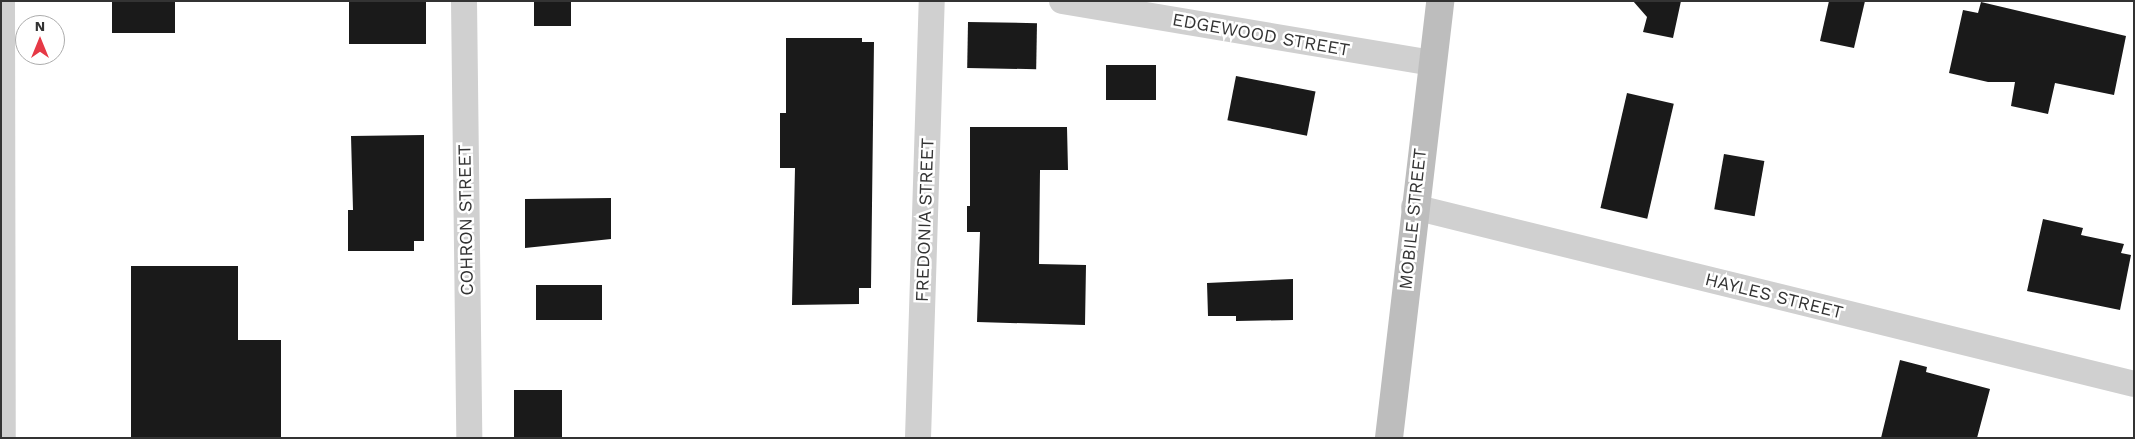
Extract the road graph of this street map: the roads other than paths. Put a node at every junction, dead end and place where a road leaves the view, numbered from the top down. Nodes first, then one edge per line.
1 (2, 1) edge
2 (464, 1) edge
3 (932, 1) edge
4 (1062, 1) edge
5 (1440, 1) edge
6 (1431, 64) junction
7 (1414, 207) junction
8 (2134, 384) edge
9 (3, 438) edge
10 (469, 438) edge
11 (918, 438) edge
12 (1389, 438) edge

1 - 9 street
2 - 10 street, COHRON STREET
3 - 11 street, FREDONIA STREET
4 - 6 street, EDGEWOOD STREET
5 - 6 street, MOBILE STREET
6 - 7 street, MOBILE STREET
7 - 8 street, HAYLES STREET
7 - 12 street, MOBILE STREET

